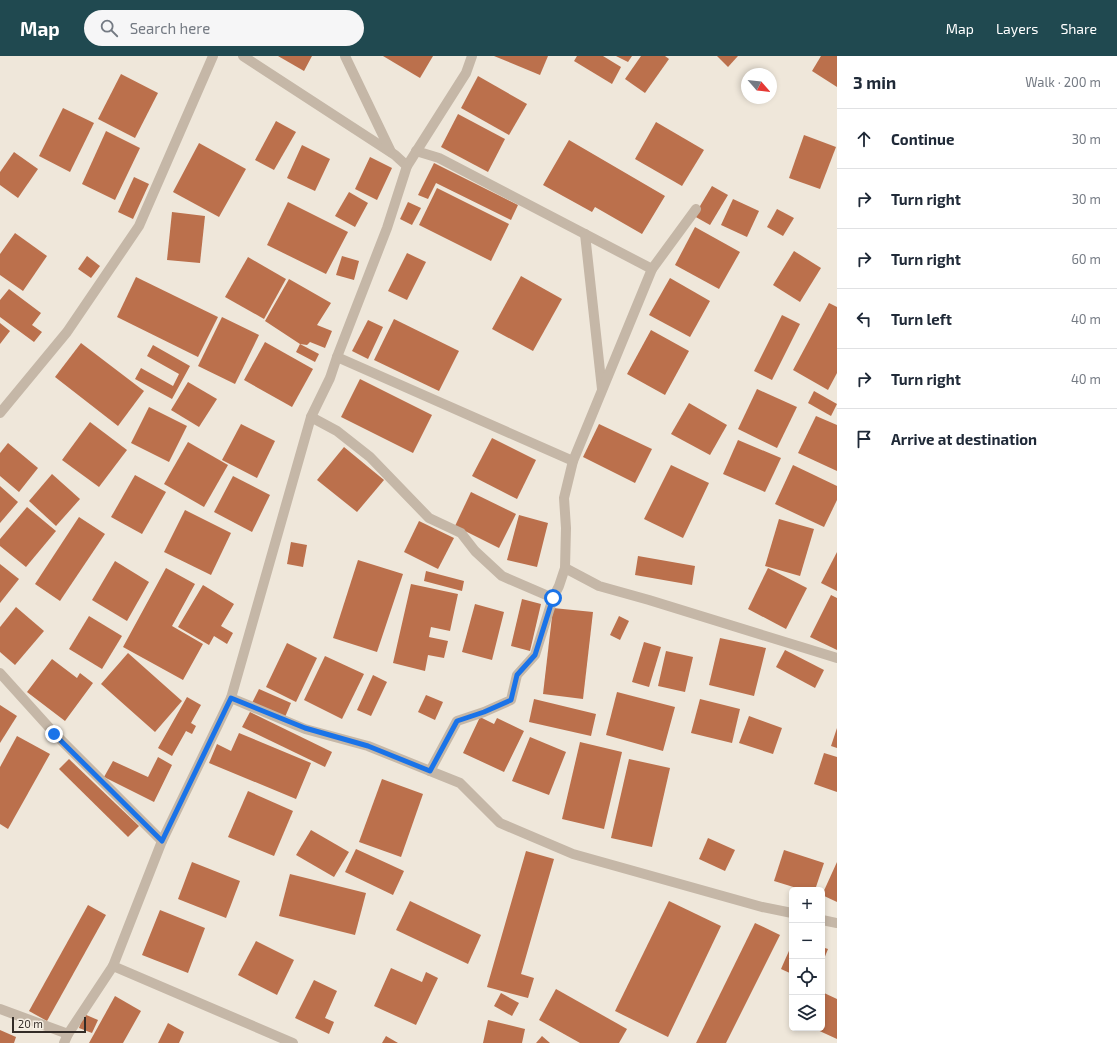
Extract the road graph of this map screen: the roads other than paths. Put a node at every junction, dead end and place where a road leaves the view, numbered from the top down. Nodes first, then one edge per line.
1 (213, 56) edge
2 (243, 56) edge
3 (345, 56) edge
4 (472, 56) edge
5 (416, 151) junction
6 (391, 152) junction
7 (407, 166) junction
8 (696, 209) dead end
9 (585, 234) junction
10 (652, 269) junction
11 (337, 357) junction
12 (602, 390) junction
13 (0, 412) edge
14 (311, 417) junction
15 (573, 461) junction
16 (565, 568) junction
17 (553, 598) junction
18 (837, 658) edge
19 (0, 673) edge
20 (231, 698) junction
21 (430, 771) junction
22 (162, 841) junction
23 (789, 913) edge
24 (825, 921) edge
25 (837, 923) edge
26 (113, 966) junction
27 (0, 1009) edge
28 (66, 1039) edge
29 (293, 1043) edge

1 - 13 street
2 - 6 street
3 - 6 street
4 - 5 street
5 - 7 street
5 - 9 street
6 - 7 street
7 - 11 street
8 - 10 street
9 - 10 street
9 - 12 street
10 - 12 street
11 - 14 street
11 - 15 street
12 - 15 street
14 - 17 street
14 - 20 street
15 - 16 street
16 - 17 street
16 - 18 street
17 - 21 street
19 - 22 street
20 - 21 street
20 - 22 street
21 - 23 street
22 - 26 street
24 - 25 street
26 - 28 street
26 - 29 street
27 - 28 street

